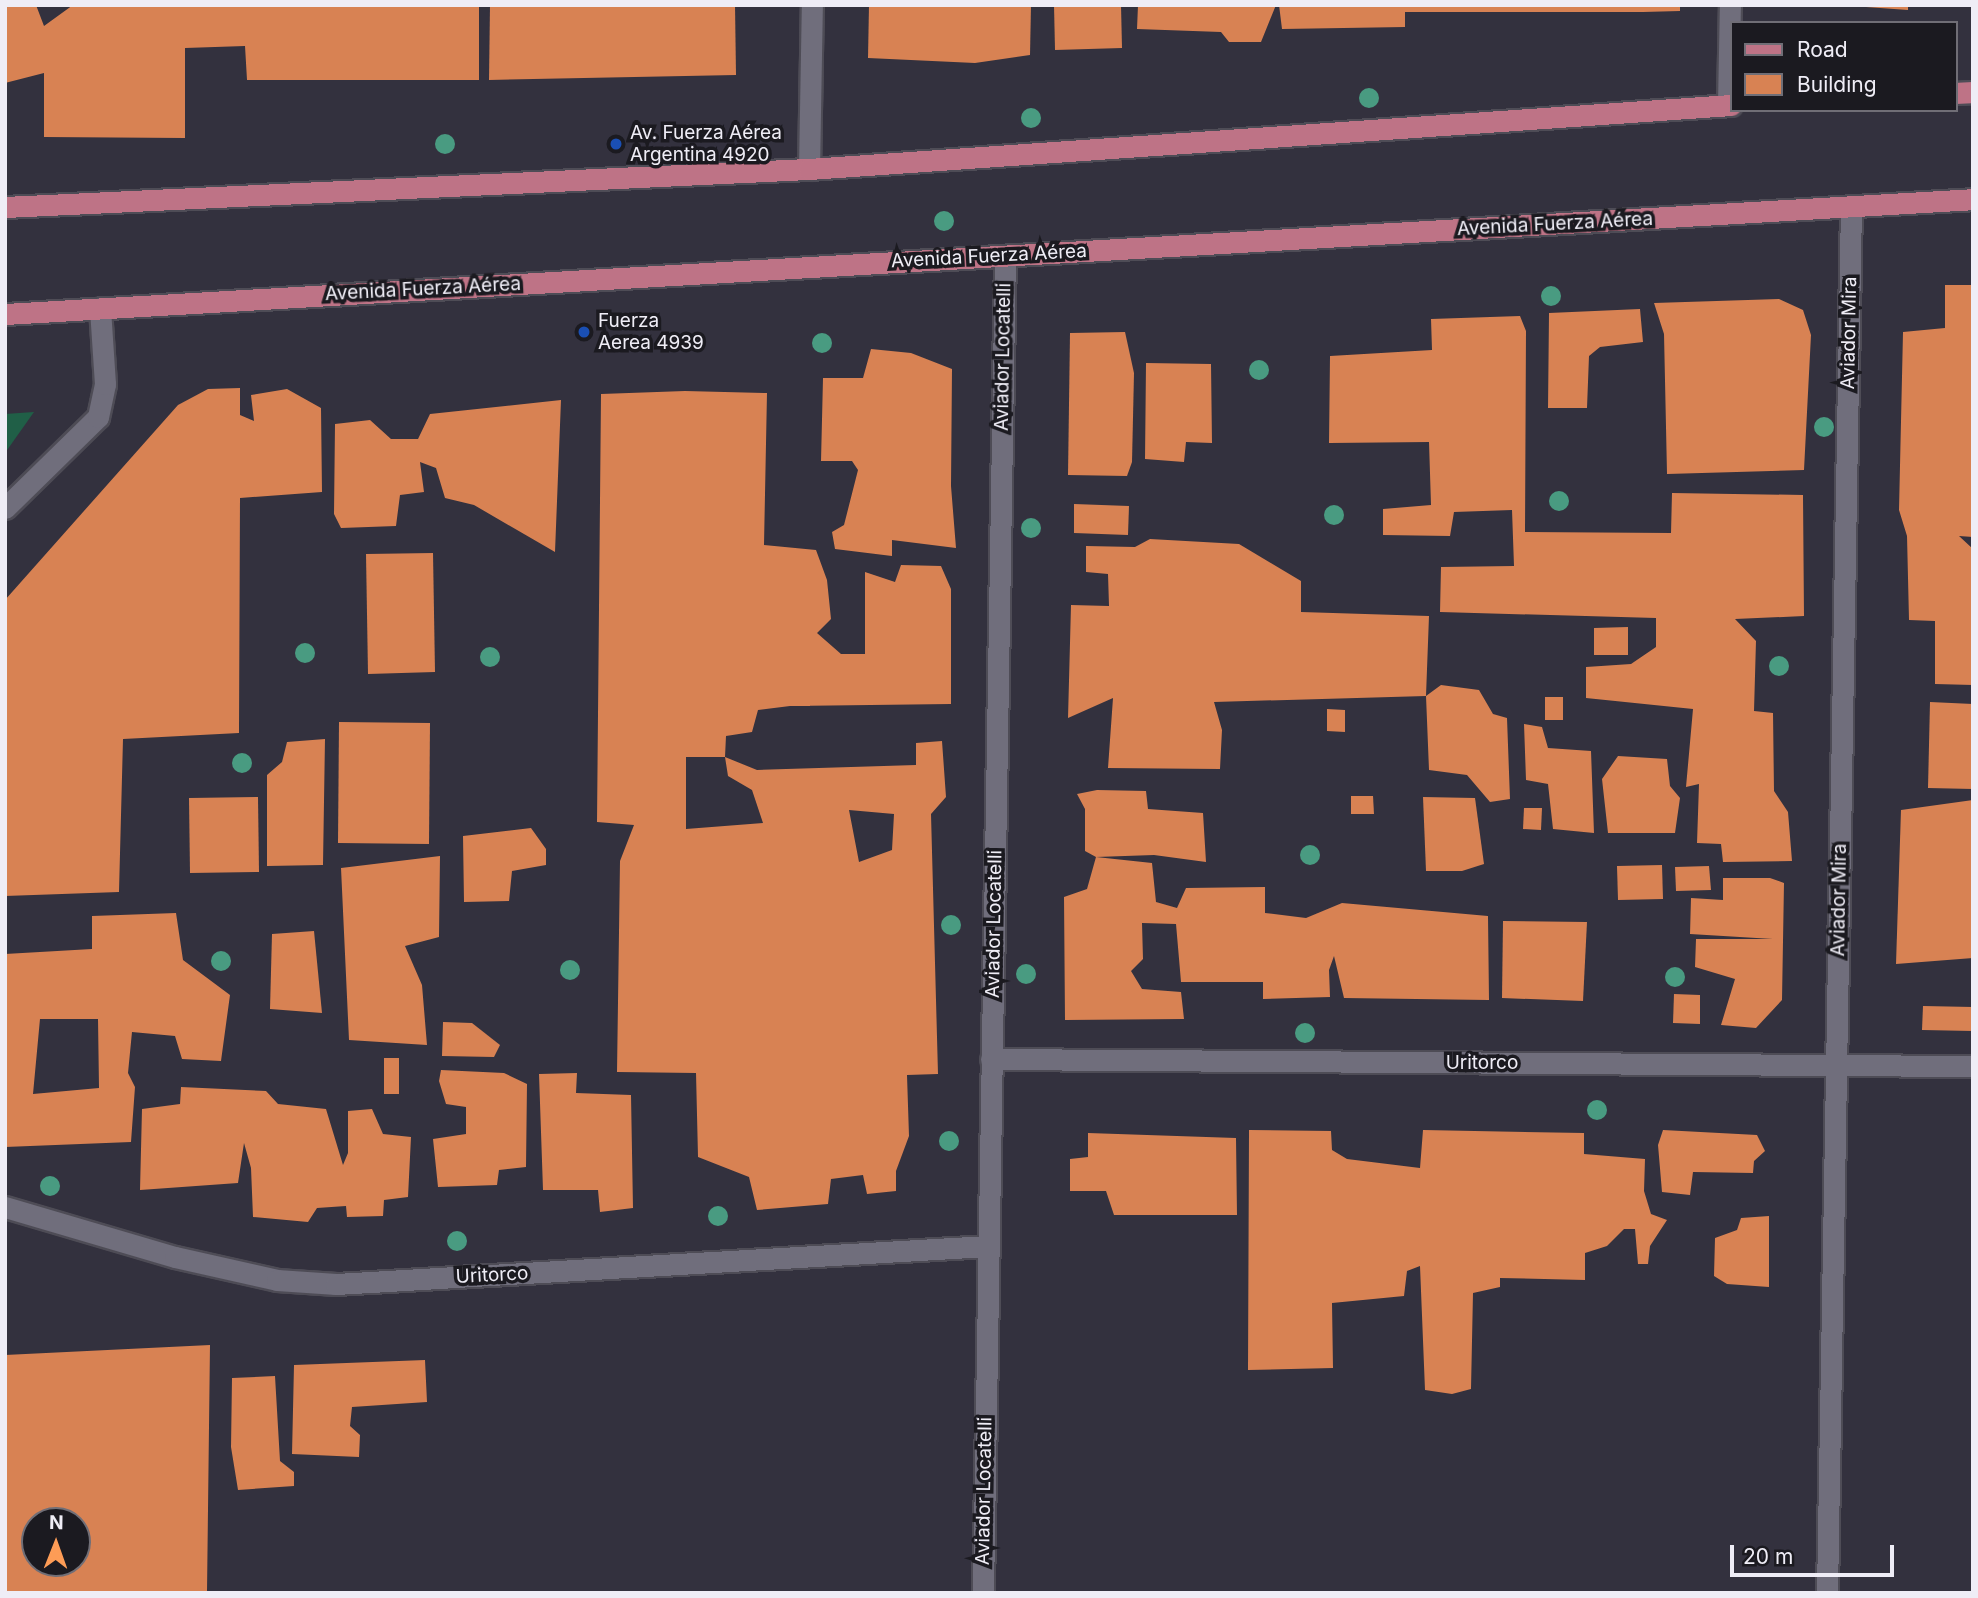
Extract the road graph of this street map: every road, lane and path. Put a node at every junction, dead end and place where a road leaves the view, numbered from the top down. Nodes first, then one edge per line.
1 (811, 5) edge
2 (1730, 5) edge
3 (1730, 105) edge
4 (809, 169) junction
5 (1973, 199) edge
6 (1852, 206) junction
7 (5, 207) edge
8 (1005, 256) junction
9 (100, 308) junction
10 (5, 314) edge
11 (5, 508) edge
12 (991, 1059) junction
13 (1836, 1065) junction
14 (1973, 1066) edge
15 (5, 1208) edge
16 (988, 1246) junction
17 (983, 1593) edge
18 (1827, 1593) edge

1 - 4 street
2 - 3 street
3 - 4 main road
4 - 7 main road
5 - 6 main road, Avenida Fuerza Aérea
6 - 8 main road, Avenida Fuerza Aérea
6 - 13 street, Aviador Mira
8 - 9 main road, Avenida Fuerza Aérea
8 - 12 street, Aviador Locatelli
9 - 10 main road, Avenida Fuerza Aérea
9 - 11 street
12 - 13 street, Uritorco
12 - 16 street, Aviador Locatelli
13 - 14 street, Uritorco
13 - 18 street, Aviador Mira
15 - 16 street, Uritorco
16 - 17 street, Aviador Locatelli

